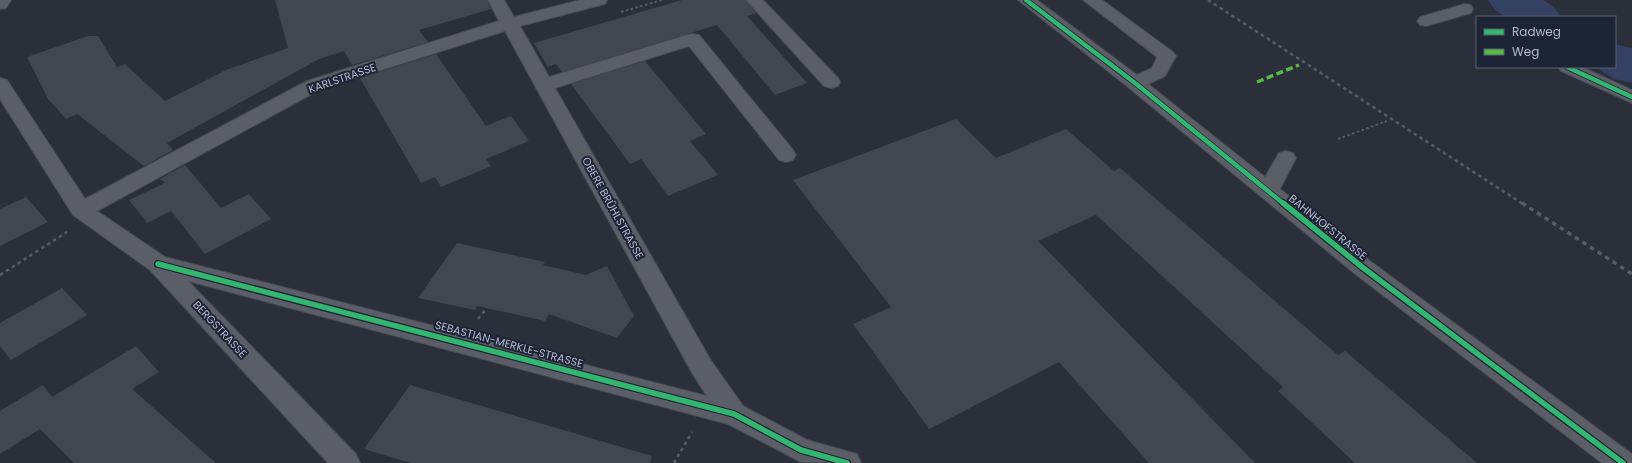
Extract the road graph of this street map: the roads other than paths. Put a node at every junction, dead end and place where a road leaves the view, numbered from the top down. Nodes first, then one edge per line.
1 (3, 0) edge
2 (496, 0) edge
3 (599, 0) edge
4 (754, 0) edge
5 (1026, 0) edge
6 (1092, 0) edge
7 (0, 4) edge
8 (1464, 9) edge
9 (1426, 21) dead end
10 (509, 24) junction
11 (1570, 68) edge
12 (831, 82) dead end
13 (1135, 83) junction
14 (0, 84) edge
15 (543, 85) junction
16 (1632, 98) edge
17 (786, 155) dead end
18 (1286, 158) dead end
19 (1268, 191) junction
20 (86, 214) junction
21 (158, 264) junction
22 (734, 414) junction
23 (346, 463) edge
24 (847, 463) edge
25 (1623, 463) edge

1 - 7 street
2 - 10 street, OBERE BRÜHLSTRASSE
3 - 10 street, KARLSTRASSE
4 - 12 street
5 - 13 street, BAHNHOFSTRASSE
6 - 13 street
8 - 9 street
10 - 15 street, OBERE BRÜHLSTRASSE
10 - 20 street, KARLSTRASSE
11 - 16 street
13 - 19 street, BAHNHOFSTRASSE
14 - 20 street
15 - 17 street
15 - 22 street, OBERE BRÜHLSTRASSE
18 - 19 street
19 - 25 street, BAHNHOFSTRASSE
20 - 21 street, BERGSTRASSE
21 - 22 street, SEBASTIAN-MERKLE-STRASSE
21 - 23 street, BERGSTRASSE
22 - 24 street, SEBASTIAN-MERKLE-STRASSE

